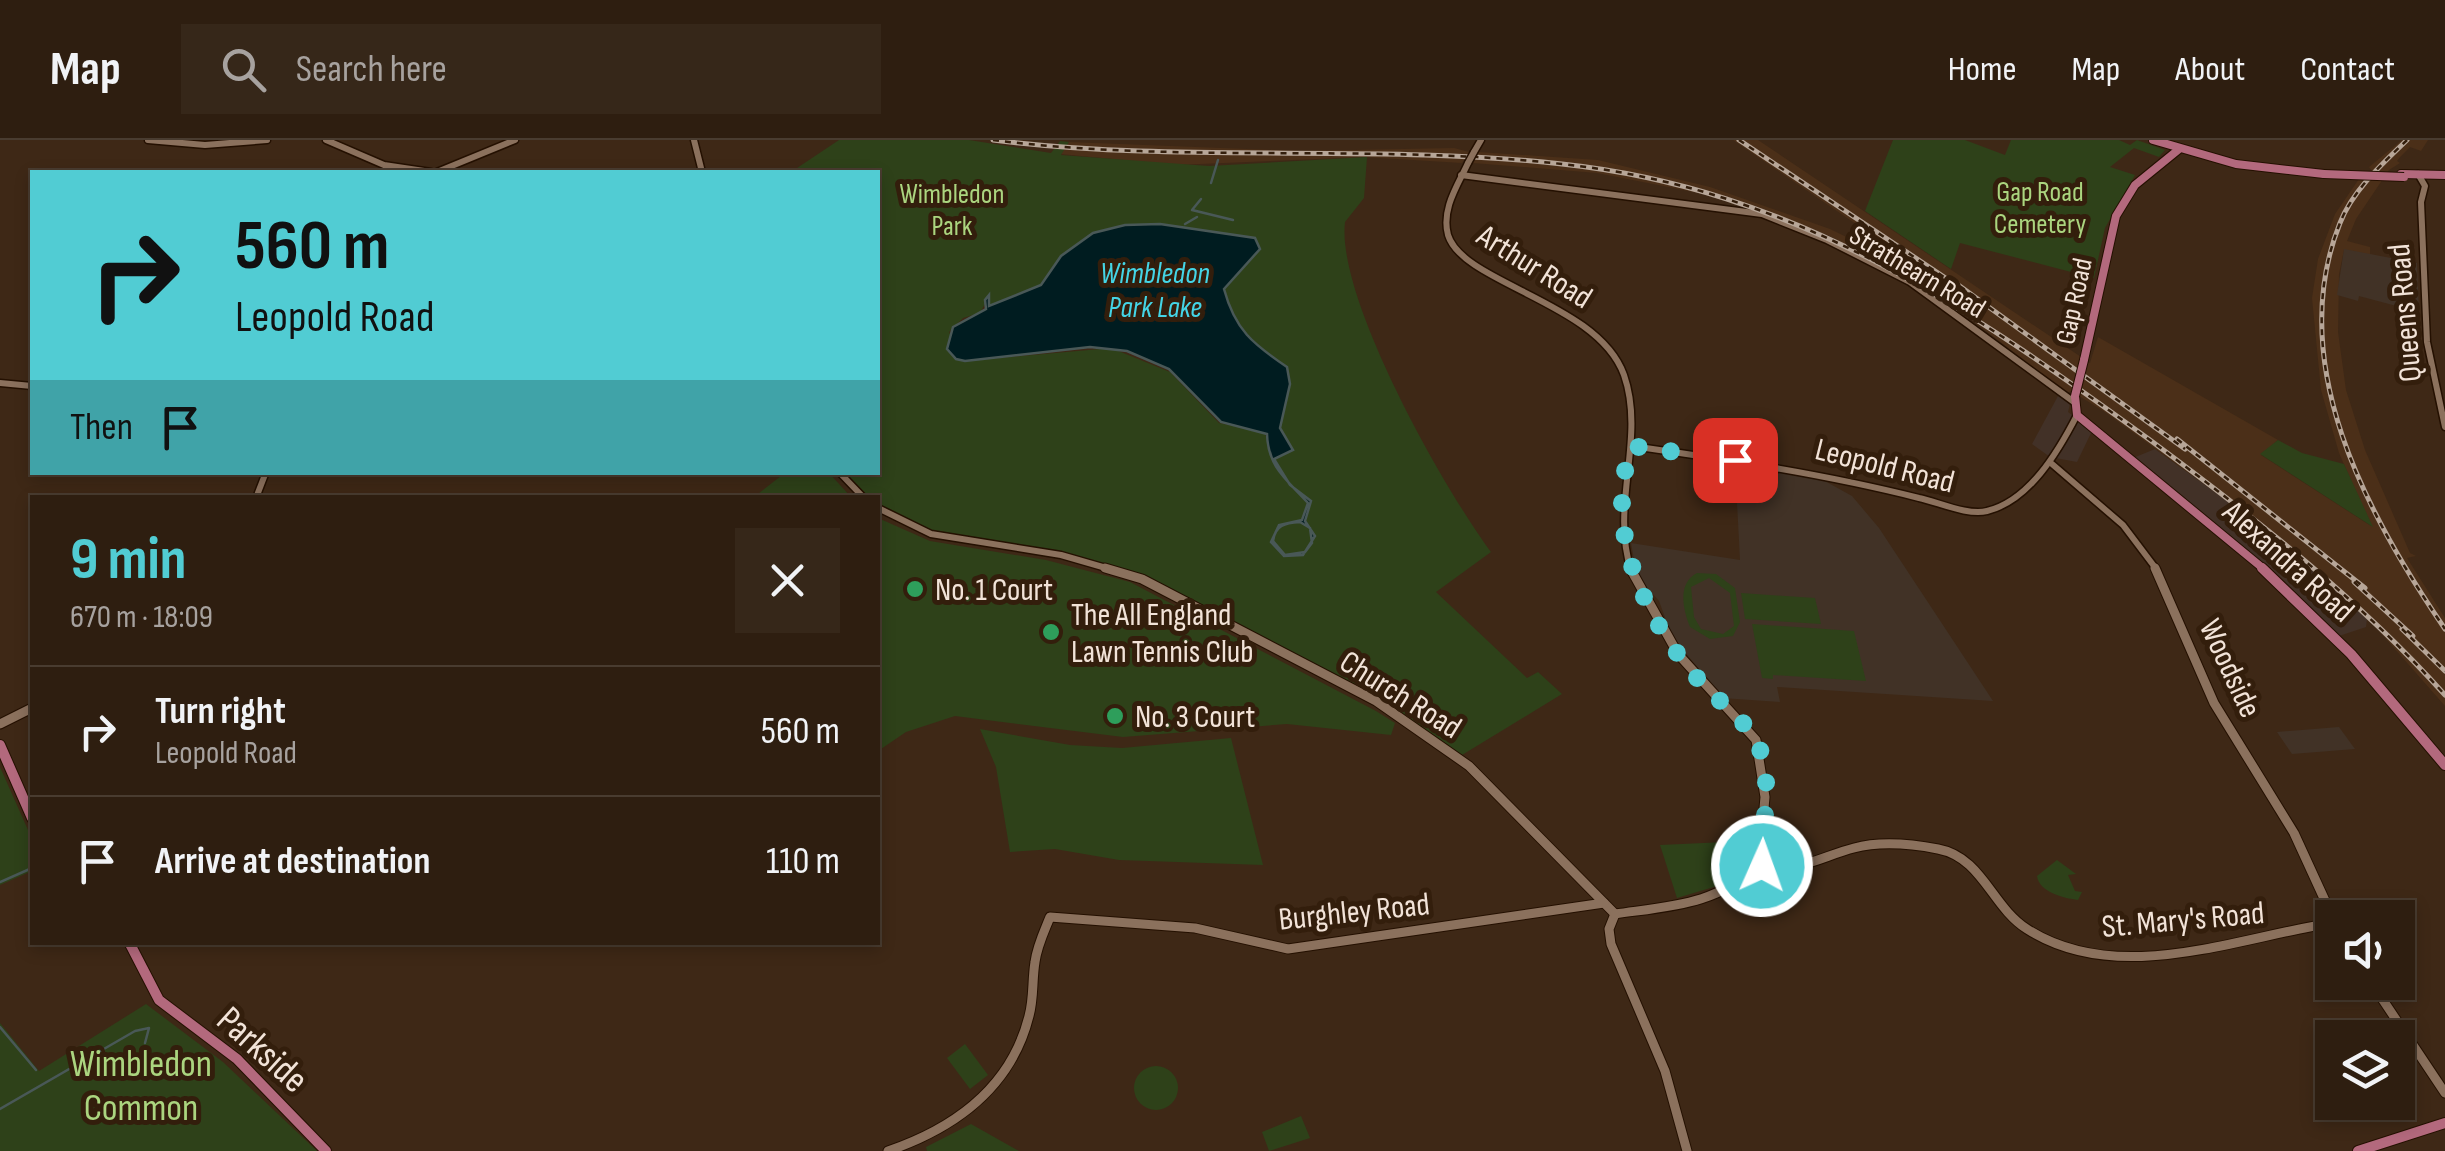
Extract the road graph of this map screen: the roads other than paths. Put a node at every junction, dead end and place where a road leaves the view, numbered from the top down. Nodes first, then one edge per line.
1 (148, 140) edge
2 (267, 140) edge
3 (326, 140) edge
4 (515, 140) edge
5 (694, 140) edge
6 (1480, 140) edge
7 (2150, 140) edge
8 (2173, 146) edge
9 (2200, 154) joint
10 (420, 170) edge
11 (439, 170) edge
12 (702, 170) edge
13 (1462, 174) junction
14 (2442, 175) edge
15 (2412, 176) junction
16 (2084, 360) joint
17 (0, 383) edge
18 (30, 386) edge
19 (2075, 399) junction
20 (2077, 415) junction
21 (2445, 426) edge
22 (1632, 446) junction
23 (2052, 464) junction
24 (843, 475) edge
25 (861, 495) edge
26 (880, 509) edge
27 (30, 709) edge
28 (0, 724) edge
29 (0, 745) edge
30 (2445, 765) edge
31 (30, 813) edge
32 (1759, 864) junction
33 (2323, 900) edge
34 (1604, 903) junction
35 (1615, 914) junction
36 (2315, 924) edge
37 (131, 945) edge
38 (2383, 1000) edge
39 (2445, 1094) edge
40 (2445, 1122) edge
41 (326, 1151) edge
42 (888, 1151) edge
43 (1687, 1151) edge
44 (2358, 1151) edge

1 - 2 street
3 - 10 street
4 - 11 street
5 - 12 street
6 - 13 street, Arthur Road, bridge
7 - 8 main road
8 - 9 main road
8 - 16 main road, Gap Road
9 - 15 main road, bridge
13 - 19 street, Strathearn Road
13 - 22 street, Arthur Road
14 - 15 main road
15 - 21 street, Queens Road
16 - 19 main road, Gap Road, bridge
17 - 18 street
19 - 20 main road, Gap Road
20 - 23 street, Leopold Road
20 - 30 main road, Alexandra Road
22 - 23 street, Leopold Road
22 - 32 street, Arthur Road
23 - 33 street, Woodside
24 - 25 street
26 - 34 street, Church Road
27 - 28 street
29 - 31 main road
32 - 35 street
32 - 36 street, St. Mary's Road
34 - 35 street, Church Road
34 - 42 street, Burghley Road
35 - 43 street
37 - 41 main road, Parkside
38 - 39 street
40 - 44 main road

